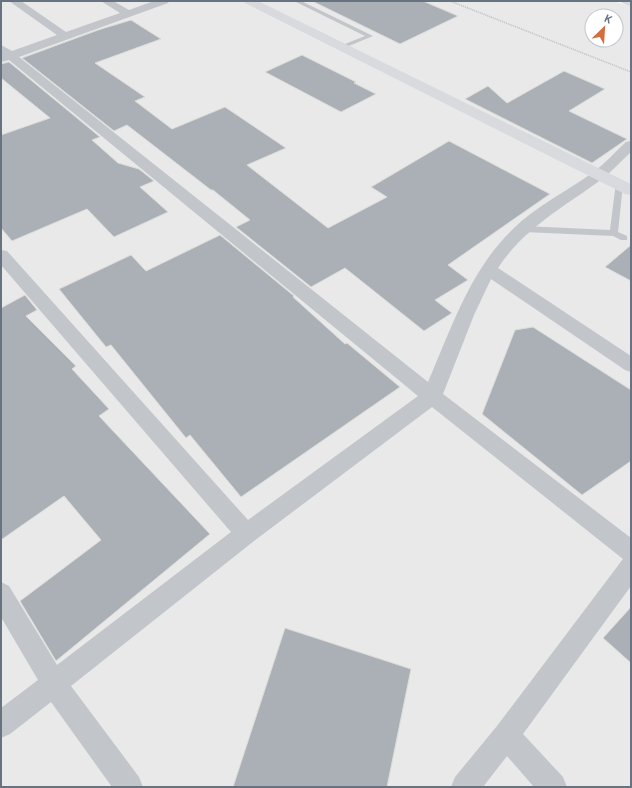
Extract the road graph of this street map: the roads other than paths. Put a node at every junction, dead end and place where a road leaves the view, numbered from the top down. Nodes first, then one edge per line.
1 (14, 1) edge
2 (106, 1) edge
3 (164, 1) edge
4 (248, 1) edge
5 (297, 1) edge
6 (626, 1) edge
7 (631, 3) edge
8 (127, 13) junction
9 (65, 36) junction
10 (342, 47) junction
11 (4, 54) edge
12 (631, 145) edge
13 (599, 174) junction
14 (625, 187) edge
15 (524, 229) junction
16 (614, 233) junction
17 (624, 238) dead end
18 (1, 255) edge
19 (489, 270) junction
20 (631, 365) edge
21 (432, 396) junction
22 (246, 534) junction
23 (631, 552) edge
24 (631, 567) edge
25 (1, 594) edge
26 (54, 684) junction
27 (1, 725) edge
28 (506, 735) junction
29 (129, 787) edge
30 (465, 787) edge
31 (553, 787) edge

1 - 9 street
2 - 8 street
3 - 8 street
4 - 10 main road
5 - 10 lane
6 - 7 main road
8 - 9 street
9 - 11 street
10 - 13 main road
11 - 21 street
12 - 13 street
13 - 14 main road
13 - 15 street
14 - 16 lane
15 - 16 lane
15 - 19 street
16 - 17 lane
18 - 22 street
19 - 20 street
19 - 21 street
21 - 22 street
21 - 23 street
22 - 26 street
24 - 28 street
25 - 26 street
26 - 27 street
26 - 29 street
28 - 30 street
28 - 31 street

